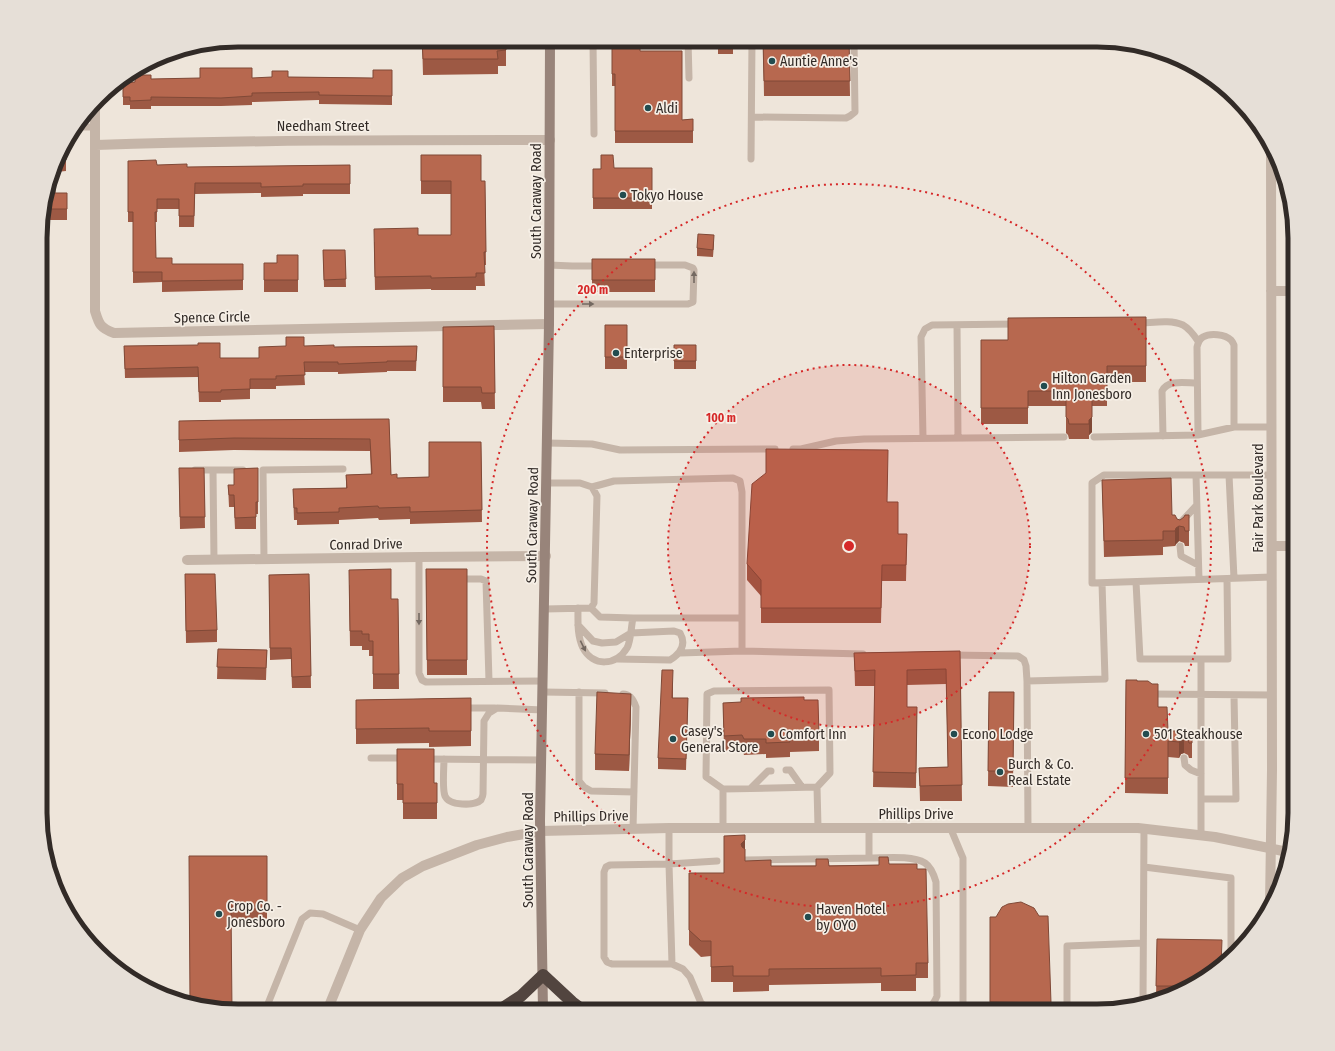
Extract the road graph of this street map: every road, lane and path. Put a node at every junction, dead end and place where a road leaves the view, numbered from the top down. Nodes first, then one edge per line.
1 (550, 47) edge
2 (593, 47) edge
3 (688, 47) edge
4 (752, 47) edge
5 (854, 47) edge
6 (689, 78) dead end
7 (96, 110) edge
8 (752, 117) junction
9 (83, 127) edge
10 (96, 127) junction
11 (594, 134) dead end
12 (550, 140) junction
13 (96, 145) junction
14 (751, 159) dead end
15 (1271, 161) edge
16 (549, 265) junction
17 (642, 265) edge
18 (610, 266) edge
19 (1271, 291) junction
20 (1288, 291) edge
21 (549, 304) junction
22 (1131, 323) edge
23 (549, 324) junction
24 (1028, 324) edge
25 (957, 325) junction
26 (1198, 342) junction
27 (1197, 383) junction
28 (1234, 427) junction
29 (1272, 427) junction
30 (1163, 436) junction
31 (1198, 436) junction
32 (1064, 437) dead end
33 (1094, 437) dead end
34 (923, 438) junction
35 (958, 438) junction
36 (547, 443) junction
37 (187, 470) edge
38 (213, 470) junction
39 (256, 470) junction
40 (343, 470) dead end
41 (1196, 475) junction
42 (1229, 475) junction
43 (1272, 475) junction
44 (547, 483) junction
45 (592, 487) junction
46 (1196, 506) junction
47 (1180, 530) edge
48 (1180, 546) dead end
49 (1272, 546) junction
50 (1288, 546) edge
51 (419, 556) junction
52 (546, 556) junction
53 (264, 559) junction
54 (186, 560) dead end
55 (214, 560) junction
56 (1198, 565) junction
57 (1272, 577) junction
58 (448, 579) edge
59 (1230, 579) junction
60 (1199, 580) junction
61 (1136, 582) junction
62 (1102, 583) junction
63 (578, 608) junction
64 (591, 608) junction
65 (545, 609) junction
66 (633, 618) junction
67 (742, 618) junction
68 (578, 625) junction
69 (631, 633) junction
70 (742, 652) junction
71 (680, 653) junction
72 (873, 654) edge
73 (943, 654) edge
74 (617, 659) junction
75 (1201, 659) junction
76 (489, 681) junction
77 (1027, 681) junction
78 (543, 687) junction
79 (579, 692) junction
80 (611, 693) edge
81 (619, 694) edge
82 (1152, 694) edge
83 (1201, 695) junction
84 (1234, 695) junction
85 (1272, 695) junction
86 (453, 708) edge
87 (497, 708) junction
88 (543, 710) junction
89 (371, 758) dead end
90 (1184, 758) dead end
91 (444, 759) junction
92 (484, 759) junction
93 (542, 760) junction
94 (786, 770) dead end
95 (771, 771) dead end
96 (1201, 774) junction
97 (802, 787) junction
98 (817, 787) junction
99 (751, 788) junction
100 (723, 789) junction
101 (634, 792) junction
102 (1201, 799) junction
103 (950, 827) junction
104 (1028, 827) junction
105 (669, 828) junction
106 (723, 828) junction
107 (818, 828) junction
108 (868, 828) junction
109 (1144, 828) junction
110 (633, 829) junction
111 (541, 831) junction
112 (1201, 836) junction
113 (1271, 849) junction
114 (1284, 851) edge
115 (869, 858) junction
116 (746, 860) edge
117 (716, 861) dead end
118 (670, 864) junction
119 (1144, 867) junction
120 (1271, 890) edge
121 (360, 930) junction
122 (1143, 943) junction
123 (1230, 950) edge
124 (672, 964) junction
125 (544, 975) junction
126 (1143, 998) edge
127 (268, 1004) edge
128 (330, 1004) edge
129 (509, 1004) edge
130 (544, 1004) edge
131 (575, 1004) edge
132 (702, 1004) edge
133 (934, 1004) edge
134 (963, 1004) edge
135 (1067, 1004) edge

1 - 12 main road, South Caraway Road
2 - 11 lane
3 - 6 lane
4 - 8 lane
5 - 8 lane
7 - 10 street, Spence Circle
8 - 14 lane
9 - 10 lane
10 - 13 street, Spence Circle
12 - 13 street, Needham Street
12 - 16 main road, South Caraway Road
13 - 23 street, Spence Circle
15 - 19 street, Fair Park Boulevard
16 - 18 lane
16 - 21 main road, South Caraway Road
21 -> 17 lane
19 - 20 street
19 - 29 street, Fair Park Boulevard
21 - 23 main road, South Caraway Road
22 - 26 lane
23 - 36 main road, South Caraway Road
24 - 25 lane
25 - 34 lane
25 - 35 lane
26 - 27 lane
26 - 28 lane
27 - 30 lane
27 - 31 lane
28 - 29 lane
28 - 31 lane
29 - 43 street, Fair Park Boulevard
30 - 31 lane
30 - 33 lane
32 - 35 lane
34 - 35 lane
34 - 36 lane
36 - 44 main road, South Caraway Road
37 - 38 lane
38 - 39 lane
38 - 55 lane
39 - 40 lane
39 - 53 lane
41 - 42 lane
41 - 46 lane
41 - 62 lane
42 - 43 lane
42 - 59 lane
43 - 49 street, Fair Park Boulevard
44 - 45 lane
44 - 52 main road, South Caraway Road
45 - 64 lane
45 - 67 lane
46 - 47 lane
46 - 56 lane
48 - 56 lane
49 - 50 street
49 - 57 street, Fair Park Boulevard
51 - 52 street, Conrad Drive
51 - 53 street, Conrad Drive
51 -> 76 lane
52 - 65 main road, South Caraway Road
53 - 55 street, Conrad Drive
54 - 55 street, Conrad Drive
56 - 60 lane
57 - 59 lane
57 - 85 street, Fair Park Boulevard
58 - 76 lane
59 - 60 lane
59 - 75 lane
60 - 61 lane
61 - 62 lane
61 - 75 lane
62 - 77 lane
63 - 64 lane
63 - 65 lane
63 - 68 lane
64 - 66 lane
65 - 78 main road, South Caraway Road
66 - 67 lane
66 - 69 lane
67 - 70 lane
68 - 69 lane
68 -> 74 lane
69 - 71 lane
69 - 74 lane
70 - 71 lane
70 - 72 lane
71 - 74 lane
73 - 77 lane
75 - 83 lane
76 - 78 lane
77 - 104 lane
78 - 79 lane
78 - 88 main road, South Caraway Road
79 - 80 lane
79 - 101 lane
81 - 101 lane
82 - 83 lane
83 - 84 lane
83 - 96 lane
84 - 85 lane
84 - 102 lane
85 - 113 street, Fair Park Boulevard
86 - 87 lane
87 - 88 lane
87 - 92 lane
88 - 93 main road, South Caraway Road
89 - 91 lane
90 - 96 lane
91 - 92 lane
91 - 92 lane
92 - 93 lane
93 - 111 main road, South Caraway Road
94 - 97 lane
95 - 99 lane
96 - 102 lane
97 - 98 lane
97 - 99 lane
98 - 100 lane
98 - 107 lane
99 - 100 lane
100 - 106 lane
101 - 110 lane
102 - 112 lane
103 - 104 street, Phillips Drive
103 - 108 street, Phillips Drive
103 - 134 lane
104 - 109 street, Phillips Drive
105 - 106 street, Phillips Drive
105 - 110 street, Phillips Drive
105 - 118 lane
106 - 107 street, Phillips Drive
107 - 108 street, Phillips Drive
108 - 115 lane
109 - 112 street, Phillips Drive
109 - 119 lane
110 - 111 street, Phillips Drive
111 - 121 street, Phillips Drive
111 - 125 main road, South Caraway Road
112 - 113 street, Phillips Drive
113 - 114 street, Phillips Drive
113 - 120 street, Fair Park Boulevard
115 - 116 lane
115 - 133 lane
117 - 118 lane
118 - 124 lane
118 - 124 lane
119 - 122 lane
119 - 123 lane
121 - 127 lane
121 - 128 street, Phillips Drive
122 - 126 lane
122 - 135 lane
124 - 132 lane
125 - 129 highway
125 - 130 main road, South Caraway Road
125 - 131 highway

